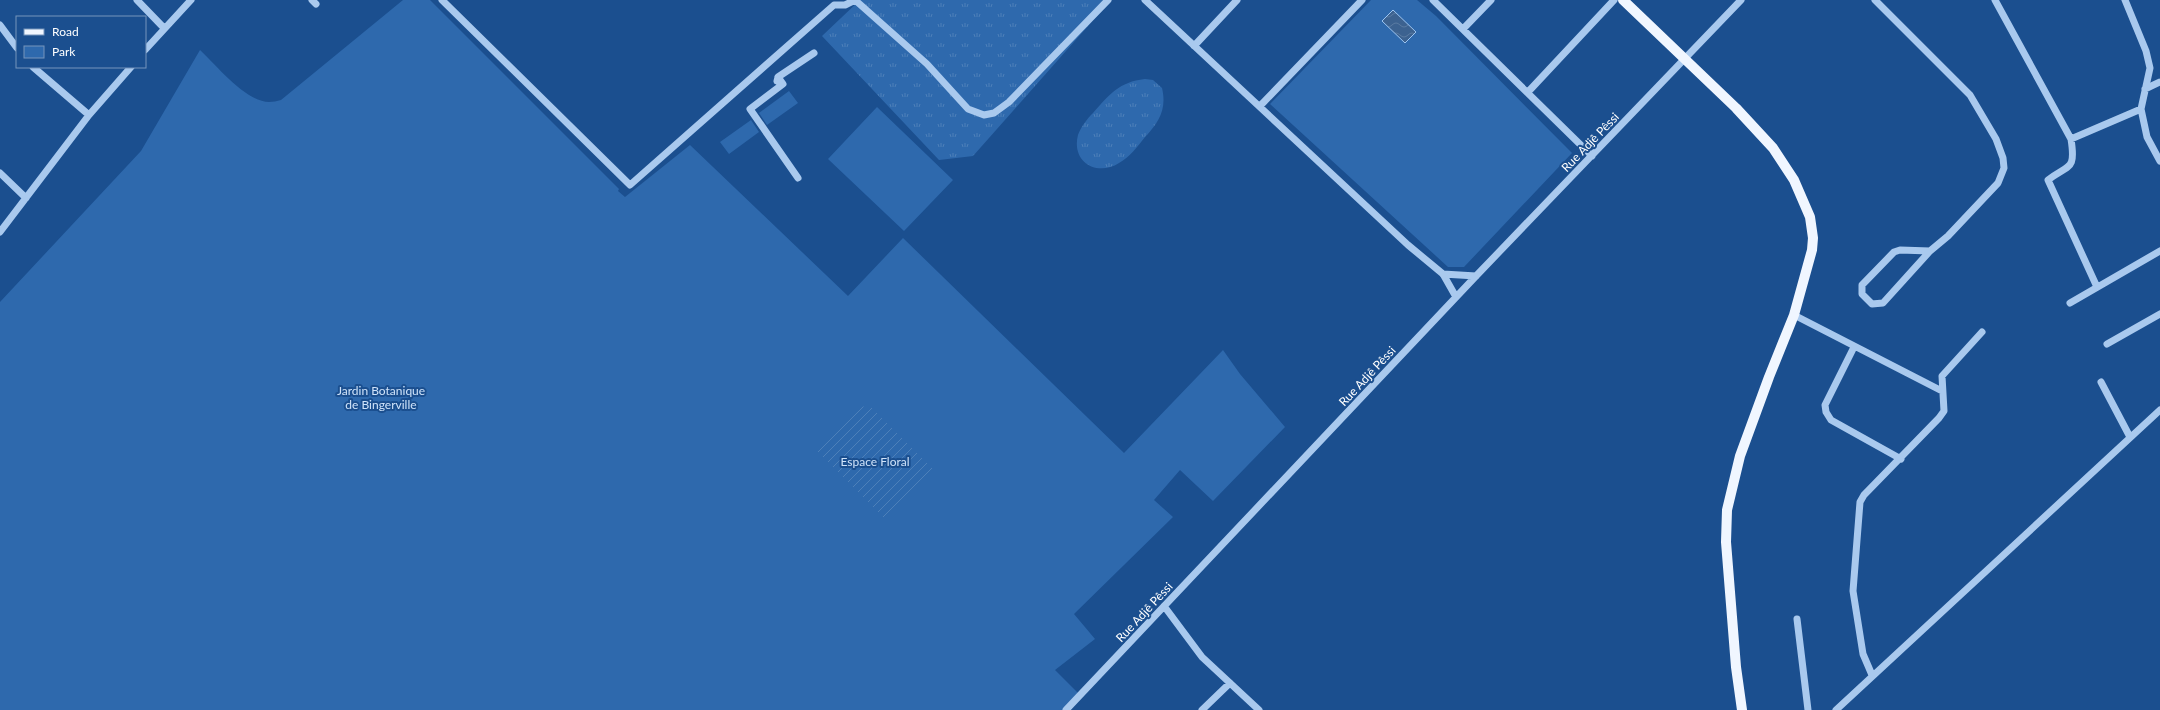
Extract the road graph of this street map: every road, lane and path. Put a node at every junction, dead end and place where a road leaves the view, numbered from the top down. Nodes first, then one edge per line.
1 (137, 0) edge
2 (191, 0) edge
3 (442, 0) edge
4 (855, 0) edge
5 (1108, 0) edge
6 (1145, 0) edge
7 (1237, 0) edge
8 (1362, 0) edge
9 (1433, 0) edge
10 (1491, 0) edge
11 (1614, 0) edge
12 (1623, 0) edge
13 (1741, 0) edge
14 (1875, 0) edge
15 (1995, 0) edge
16 (2124, 0) edge
17 (832, 3) edge
18 (0, 25) edge
19 (164, 28) junction
20 (1463, 29) junction
21 (1194, 46) junction
22 (16, 47) edge
23 (146, 49) edge
24 (814, 53) dead end
25 (1685, 59) junction
26 (34, 68) edge
27 (130, 68) edge
28 (2160, 82) edge
29 (2145, 89) junction
30 (1528, 92) junction
31 (1260, 106) junction
32 (2141, 109) junction
33 (90, 115) junction
34 (2071, 139) junction
35 (1592, 156) junction
36 (2160, 161) edge
37 (0, 173) edge
38 (798, 178) dead end
39 (26, 198) junction
40 (0, 232) edge
41 (1930, 251) junction
42 (2160, 251) edge
43 (1443, 274) junction
44 (1476, 276) junction
45 (2097, 288) junction
46 (1456, 298) junction
47 (2070, 303) dead end
48 (2160, 314) edge
49 (1794, 316) junction
50 (1982, 332) dead end
51 (2107, 344) dead end
52 (1854, 347) junction
53 (2101, 382) dead end
54 (1942, 391) junction
55 (2160, 410) edge
56 (2130, 437) junction
57 (1901, 459) junction
58 (1164, 606) junction
59 (1797, 619) dead end
60 (1872, 676) junction
61 (1230, 683) junction
62 (1255, 709) edge
63 (1066, 710) edge
64 (1202, 710) edge
65 (1742, 710) edge
66 (1808, 710) edge
67 (1836, 710) edge

1 - 19 street
2 - 19 street
3 - 17 street
4 - 5 street
4 - 17 street
6 - 21 street
7 - 21 street
8 - 31 street
9 - 20 street
10 - 20 street
11 - 30 street
12 - 25 main road
13 - 25 street, Rue Adjê Pêssi
14 - 41 street
15 - 34 street
16 - 29 street
18 - 22 street
19 - 23 street
20 - 30 street
21 - 31 street
24 - 38 street
25 - 35 street, Rue Adjê Pêssi
25 - 49 main road
26 - 33 street
27 - 33 street
28 - 29 street
29 - 32 street
30 - 35 street
31 - 43 street
32 - 34 street
32 - 36 street
33 - 39 street
34 - 45 street
35 - 44 street, Rue Adjê Pêssi
37 - 39 street
39 - 40 street
41 - 41 street
42 - 45 street
43 - 44 street
43 - 46 street
44 - 46 street, Rue Adjê Pêssi
45 - 47 street
46 - 58 street, Rue Adjê Pêssi
48 - 51 street
49 - 52 street
49 - 65 main road
50 - 54 street
52 - 54 street
52 - 57 street
53 - 56 street
54 - 57 street
55 - 56 street
56 - 60 street
57 - 60 street
58 - 61 street
58 - 63 street, Rue Adjê Pêssi
59 - 66 street
60 - 67 street
61 - 62 street
61 - 64 street

